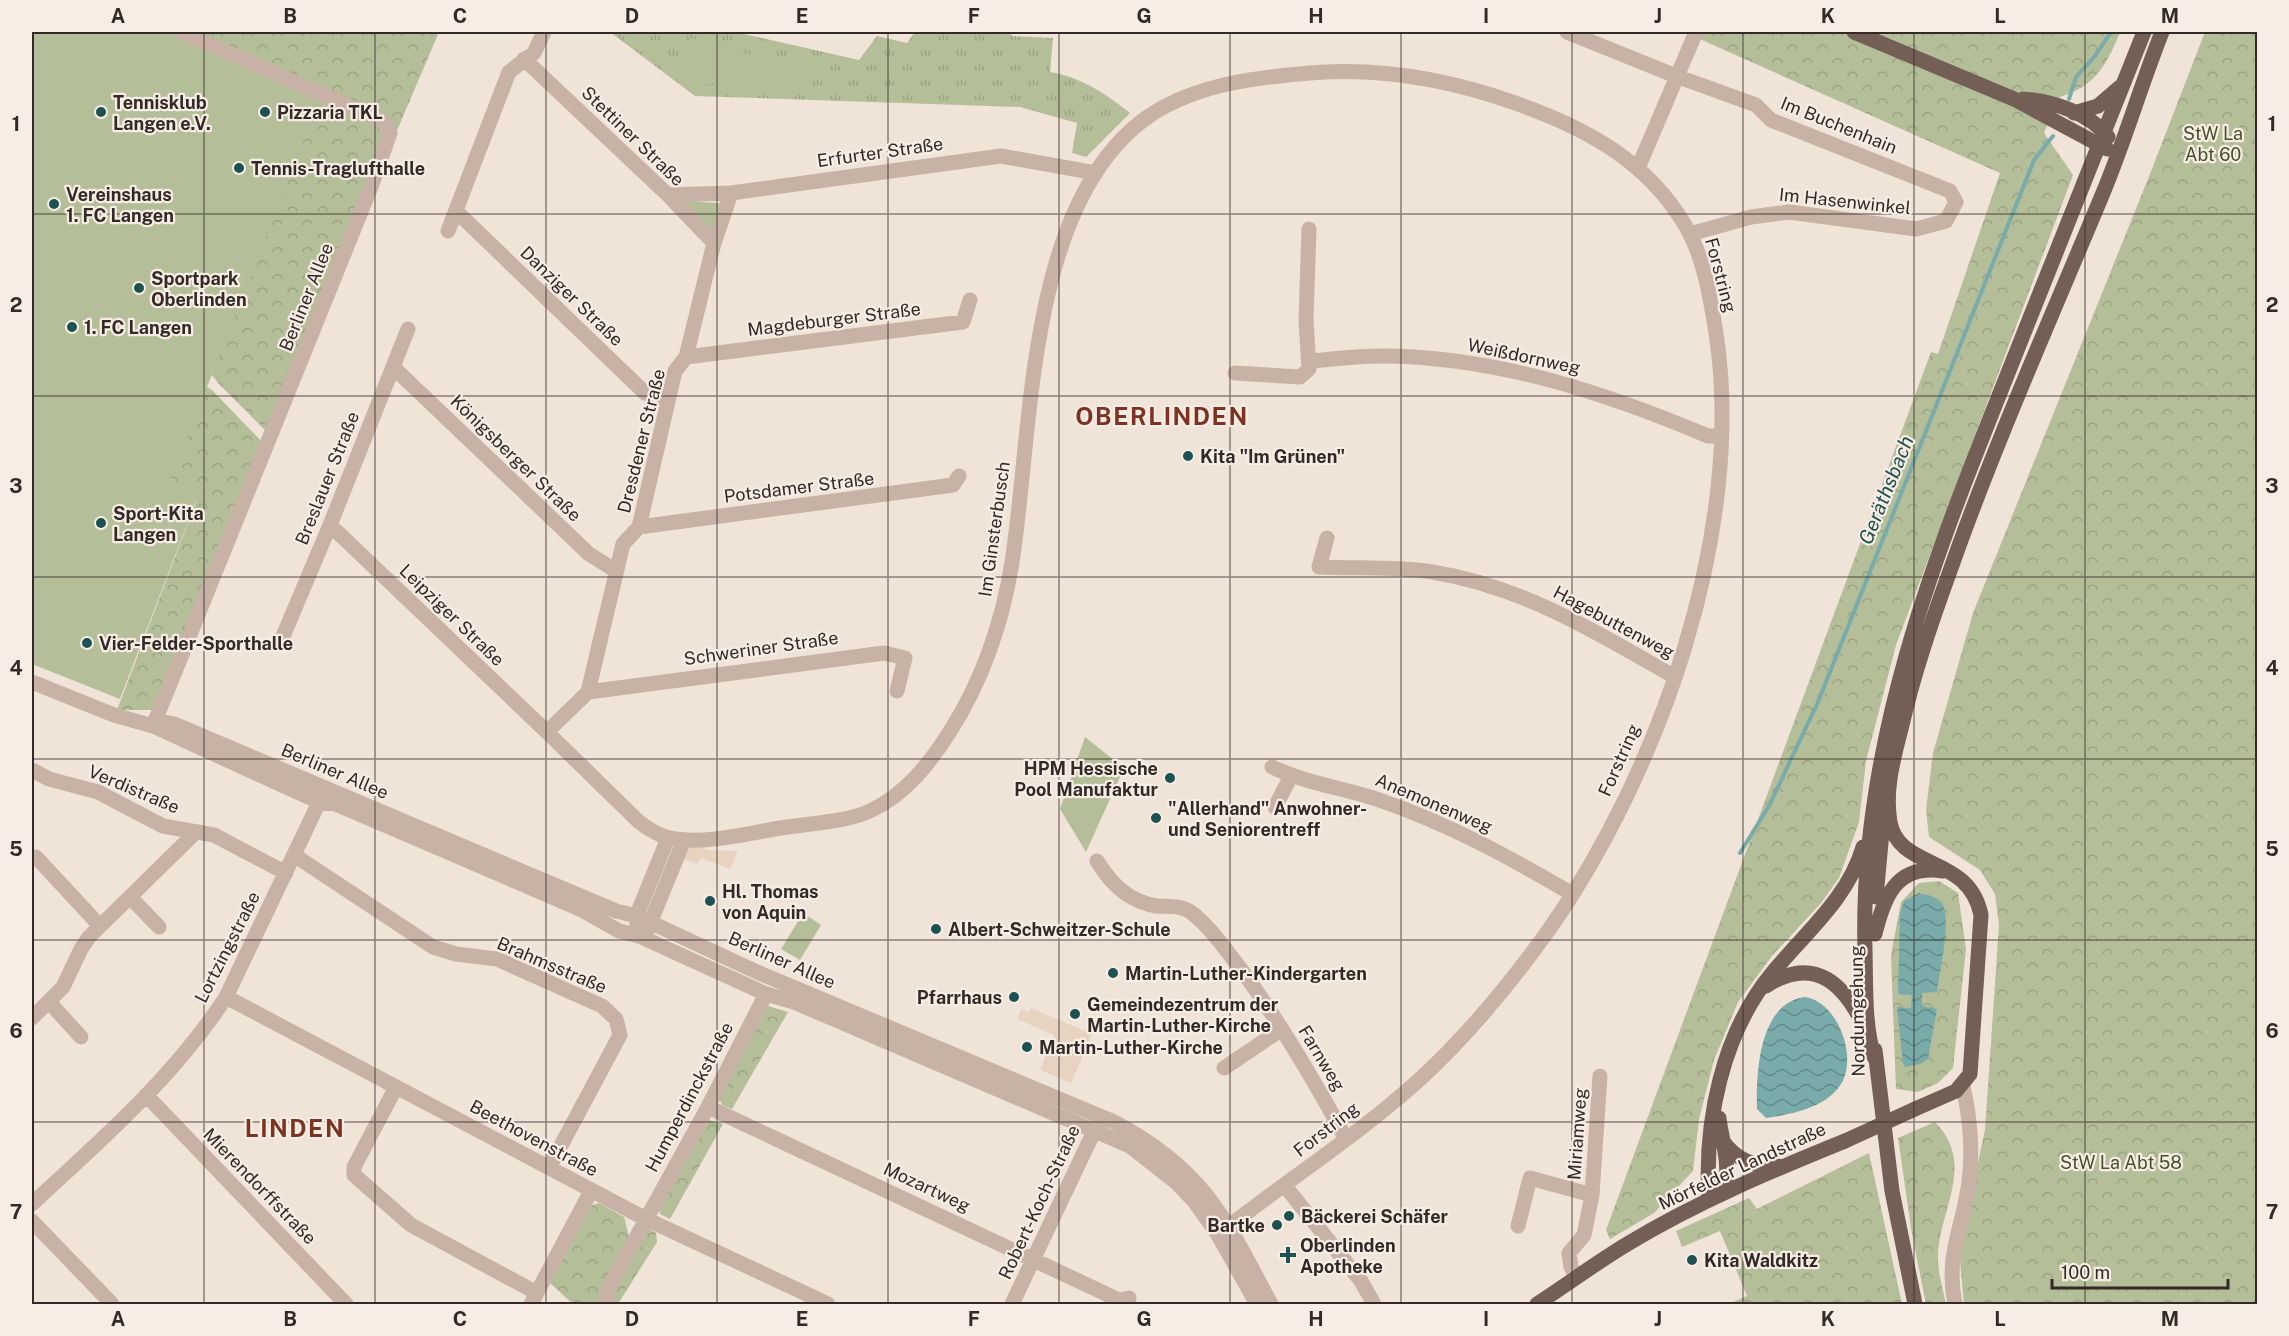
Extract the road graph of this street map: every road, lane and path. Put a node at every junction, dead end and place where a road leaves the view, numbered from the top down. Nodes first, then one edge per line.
1 (181, 32) edge
2 (544, 32) edge
3 (1567, 32) edge
4 (1696, 32) edge
5 (1854, 32) edge
6 (2144, 32) edge
7 (2162, 32) edge
8 (529, 56) junction
9 (1676, 76) junction
10 (2122, 85) junction
11 (1209, 89) joint
12 (2014, 99) junction
13 (2074, 113) junction
14 (2101, 138) junction
15 (2118, 155) junction
16 (1638, 168) junction
17 (1096, 173) junction
18 (731, 193) junction
19 (668, 195) junction
20 (1955, 207) joint
21 (456, 211) junction
22 (1308, 229) dead end
23 (448, 231) dead end
24 (1690, 234) junction
25 (714, 243) junction
26 (970, 300) dead end
27 (408, 329) dead end
28 (686, 357) junction
29 (1311, 361) junction
30 (393, 367) junction
31 (1235, 373) dead end
32 (668, 400) junction
33 (1720, 436) junction
34 (959, 476) dead end
35 (330, 525) junction
36 (639, 527) junction
37 (1327, 538) dead end
38 (616, 571) junction
39 (281, 641) dead end
40 (1674, 676) junction
41 (32, 682) edge
42 (897, 691) dead end
43 (588, 692) junction
44 (153, 726) junction
45 (546, 732) junction
46 (1272, 767) dead end
47 (32, 770) edge
48 (1291, 776) junction
49 (1888, 787) junction
50 (322, 795) junction
51 (1275, 807) dead end
52 (1870, 822) junction
53 (196, 832) junction
54 (676, 839) junction
55 (294, 855) junction
56 (36, 857) dead end
57 (1097, 861) dead end
58 (286, 873) junction
59 (1957, 875) junction
60 (1572, 894) junction
61 (130, 897) junction
62 (637, 916) junction
63 (651, 923) junction
64 (100, 926) junction
65 (159, 927) dead end
66 (1875, 934) junction
67 (642, 937) junction
68 (766, 994) junction
69 (1755, 996) junction
70 (226, 997) junction
71 (49, 1002) junction
72 (32, 1018) edge
73 (1282, 1029) junction
74 (1868, 1035) junction
75 (81, 1037) dead end
76 (1874, 1057) junction
77 (1224, 1068) dead end
78 (1600, 1076) dead end
79 (1963, 1086) junction
80 (396, 1087) junction
81 (1720, 1088) junction
82 (146, 1095) junction
83 (708, 1107) junction
84 (1102, 1116) junction
85 (1094, 1130) junction
86 (1721, 1137) junction
87 (1346, 1139) junction
88 (1783, 1166) junction
89 (549, 1168) junction
90 (1285, 1186) junction
91 (591, 1191) junction
92 (1592, 1195) junction
93 (1709, 1200) junction
94 (32, 1204) edge
95 (646, 1219) junction
96 (32, 1221) edge
97 (1518, 1227) dead end
98 (1224, 1231) junction
99 (1034, 1259) junction
100 (1576, 1277) junction
101 (1129, 1298) dead end
102 (534, 1299) edge
103 (1262, 1300) edge
104 (1544, 1303) edge
105 (112, 1305) edge
106 (346, 1305) edge
107 (609, 1305) edge
108 (828, 1305) edge
109 (1012, 1305) edge
110 (1374, 1305) edge
111 (1915, 1305) edge
112 (1955, 1305) edge

1 - 44 street, Berliner Allee
2 - 8 street
3 - 9 street, Im Buchenhain
4 - 9 street
5 - 12 main road
6 - 10 main road
7 - 15 main road
8 - 19 street, Stettiner Straße
8 - 21 street
9 - 16 street
9 - 20 street, Im Buchenhain
10 - 13 main road
10 - 14 main road
11 - 16 street, Forstring
11 - 17 street, Im Ginsterbusch
12 - 13 main road
12 - 14 main road
13 - 14 main road
14 - 15 main road
14 - 52 main road
15 - 49 main road
16 - 24 street, Forstring
17 - 18 street, Erfurter Straße
17 - 54 street, Im Ginsterbusch
18 - 19 street, Erfurter Straße
18 - 25 street, Dresdener Straße
19 - 25 street, Stettiner Straße
20 - 24 street, Im Hasenwinkel
21 - 23 street
21 - 32 street, Danziger Straße
22 - 29 street
24 - 33 street, Forstring
25 - 28 street, Dresdener Straße
26 - 28 street, Magdeburger Straße
27 - 30 street, Breslauer Straße
28 - 32 street, Dresdener Straße
29 - 31 street
29 - 33 street, Weißdornweg
30 - 35 street, Breslauer Straße
30 - 38 street, Königsberger Straße
32 - 36 street, Dresdener Straße
33 - 40 street, Forstring
34 - 36 street, Potsdamer Straße
35 - 39 street, Breslauer Straße
35 - 45 street, Leipziger Straße
36 - 38 street, Dresdener Straße
37 - 40 street, Hagebuttenweg
38 - 43 street, Dresdener Straße
40 - 60 street, Forstring
41 - 44 street, Berliner Allee
42 - 43 street, Schweriner Straße
43 - 45 street
44 - 50 street, Berliner Allee
45 - 54 street
46 - 48 street, Anemonenweg
47 - 53 street, Verdistraße
48 - 51 street
48 - 60 street, Anemonenweg
49 - 59 main road
49 - 66 main road, Nordumgehung
50 - 55 street, Lortzingstraße
50 - 62 street, Berliner Allee
50 - 67 street, Berliner Allee
52 - 69 main road
52 - 74 main road
53 - 58 street, Verdistraße
53 - 61 street
54 - 62 street
54 - 63 street
55 - 58 street, Lortzingstraße
55 - 89 street, Brahmsstraße
56 - 64 street
57 - 73 street, Farnweg
58 - 70 street, Lortzingstraße
59 - 66 main road
59 - 79 main road
60 - 87 street, Forstring
61 - 64 street
61 - 65 street
62 - 63 street, Berliner Allee
62 - 67 street
63 - 67 street
63 - 84 street, Berliner Allee
64 - 71 street
66 - 76 main road, Nordumgehung
67 - 68 street, Berliner Allee
68 - 83 street, Humperdinckstraße
68 - 85 street, Berliner Allee
69 - 74 main road
69 - 81 main road
70 - 80 street, Beethovenstraße
70 - 82 street, Lortzingstraße
71 - 72 street
71 - 75 street
73 - 77 street, Farnweg
73 - 87 street, Farnweg
74 - 76 main road
76 - 111 main road, Nordumgehung
78 - 92 street, Miriamweg
79 - 88 main road, Mörfelder Landstraße, bridge
79 - 112 street
80 - 89 street, Beethovenstraße
80 - 102 street
81 - 86 main road
81 - 93 main road
82 - 94 street, Lortzingstraße
82 - 106 street, Mierendorffstraße
83 - 95 street, Humperdinckstraße
83 - 99 street, Mozartweg
84 - 85 street, Robert-Koch-Straße
84 - 98 street, Berliner Allee
85 - 98 street, Berliner Allee
85 - 99 street, Robert-Koch-Straße
86 - 88 main road
86 - 93 main road
87 - 90 street, Forstring
88 - 93 main road, Mörfelder Landstraße
89 - 91 street, Beethovenstraße
90 - 98 street, Forstring
90 - 110 street
91 - 95 street, Beethovenstraße
91 - 102 street
92 - 97 street, Miriamweg
92 - 100 street, Miriamweg
93 - 100 main road, Mörfelder Landstraße
95 - 107 street, Humperdinckstraße
95 - 108 street, Beethovenstraße
96 - 105 street
98 - 103 street, Berliner Allee
99 - 101 street, Mozartweg
99 - 109 street, Robert-Koch-Straße
100 - 104 main road, Mörfelder Landstraße

